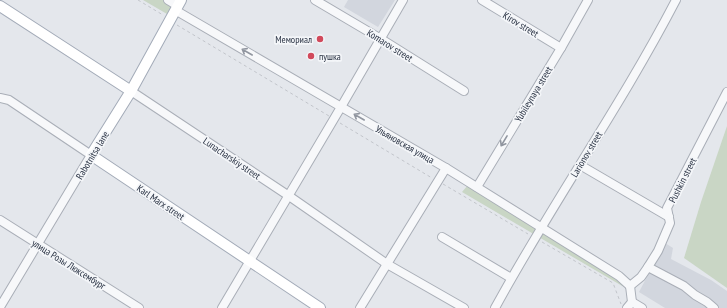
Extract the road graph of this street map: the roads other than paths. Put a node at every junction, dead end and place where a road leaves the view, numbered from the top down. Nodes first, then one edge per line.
1 (168, 0) edge
2 (315, 0) edge
3 (403, 0) edge
4 (482, 0) edge
5 (588, 0) edge
6 (676, 0) edge
7 (178, 5) edge
8 (0, 6) edge
9 (381, 39) junction
10 (560, 48) junction
11 (131, 91) junction
12 (464, 92) dead end
13 (727, 92) edge
14 (0, 98) edge
15 (341, 107) junction
16 (92, 155) junction
17 (580, 165) junction
18 (446, 168) junction
19 (477, 187) junction
20 (289, 196) junction
21 (669, 217) junction
22 (0, 220) edge
23 (542, 227) junction
24 (442, 237) dead end
25 (38, 244) junction
26 (250, 261) junction
27 (388, 264) junction
28 (648, 267) junction
29 (511, 278) junction
30 (630, 286) junction
31 (630, 305) edge
32 (0, 307) edge
33 (139, 308) edge
34 (222, 308) edge
35 (320, 308) edge
36 (360, 308) edge
37 (464, 308) edge
38 (495, 308) edge
39 (642, 308) edge
40 (714, 308) edge

1 - 7 street, Ульяновская улица
2 - 9 street, Komarov street
3 - 9 street
4 - 10 street, Kirov street
5 - 10 street, Yubileynaya street
6 - 17 street, Larionov street
7 - 11 main road, Rabotnitsa lane
15 -> 7 street, Ульяновская улица
8 - 11 main road, Lunacharskiy street
9 - 12 street, Komarov street
9 - 15 street
10 -> 19 street, Yubileynaya street
11 - 16 main road, Rabotnitsa lane
11 - 20 street, Lunacharskiy street
13 - 21 street, Pushkin street
14 - 16 street, Karl Marx street
18 -> 15 street, Ульяновская улица
15 - 20 street
16 - 25 street, Rabotnitsa lane
16 - 26 main road, Karl Marx street
17 - 21 street
17 - 23 street, Larionov street
18 - 19 street, Ульяновская улица
18 - 27 street
19 - 23 street, Ульяновская улица
20 - 26 street
20 - 27 street, Lunacharskiy street
21 - 28 street, Pushkin street
22 - 25 street, улица Розы Люксембург
23 - 29 street, Larionov street
23 - 30 street, Ульяновская улица
24 - 29 street
25 - 32 street, Rabotnitsa lane
25 - 33 street, улица Розы Люксембург
26 - 34 street
26 - 35 main road, Karl Marx street
27 - 36 street
27 - 37 street, Lunacharskiy street
28 - 30 street, Pushkin street
28 - 40 street
29 - 38 street, Larionov street
30 - 31 street
31 - 39 street

